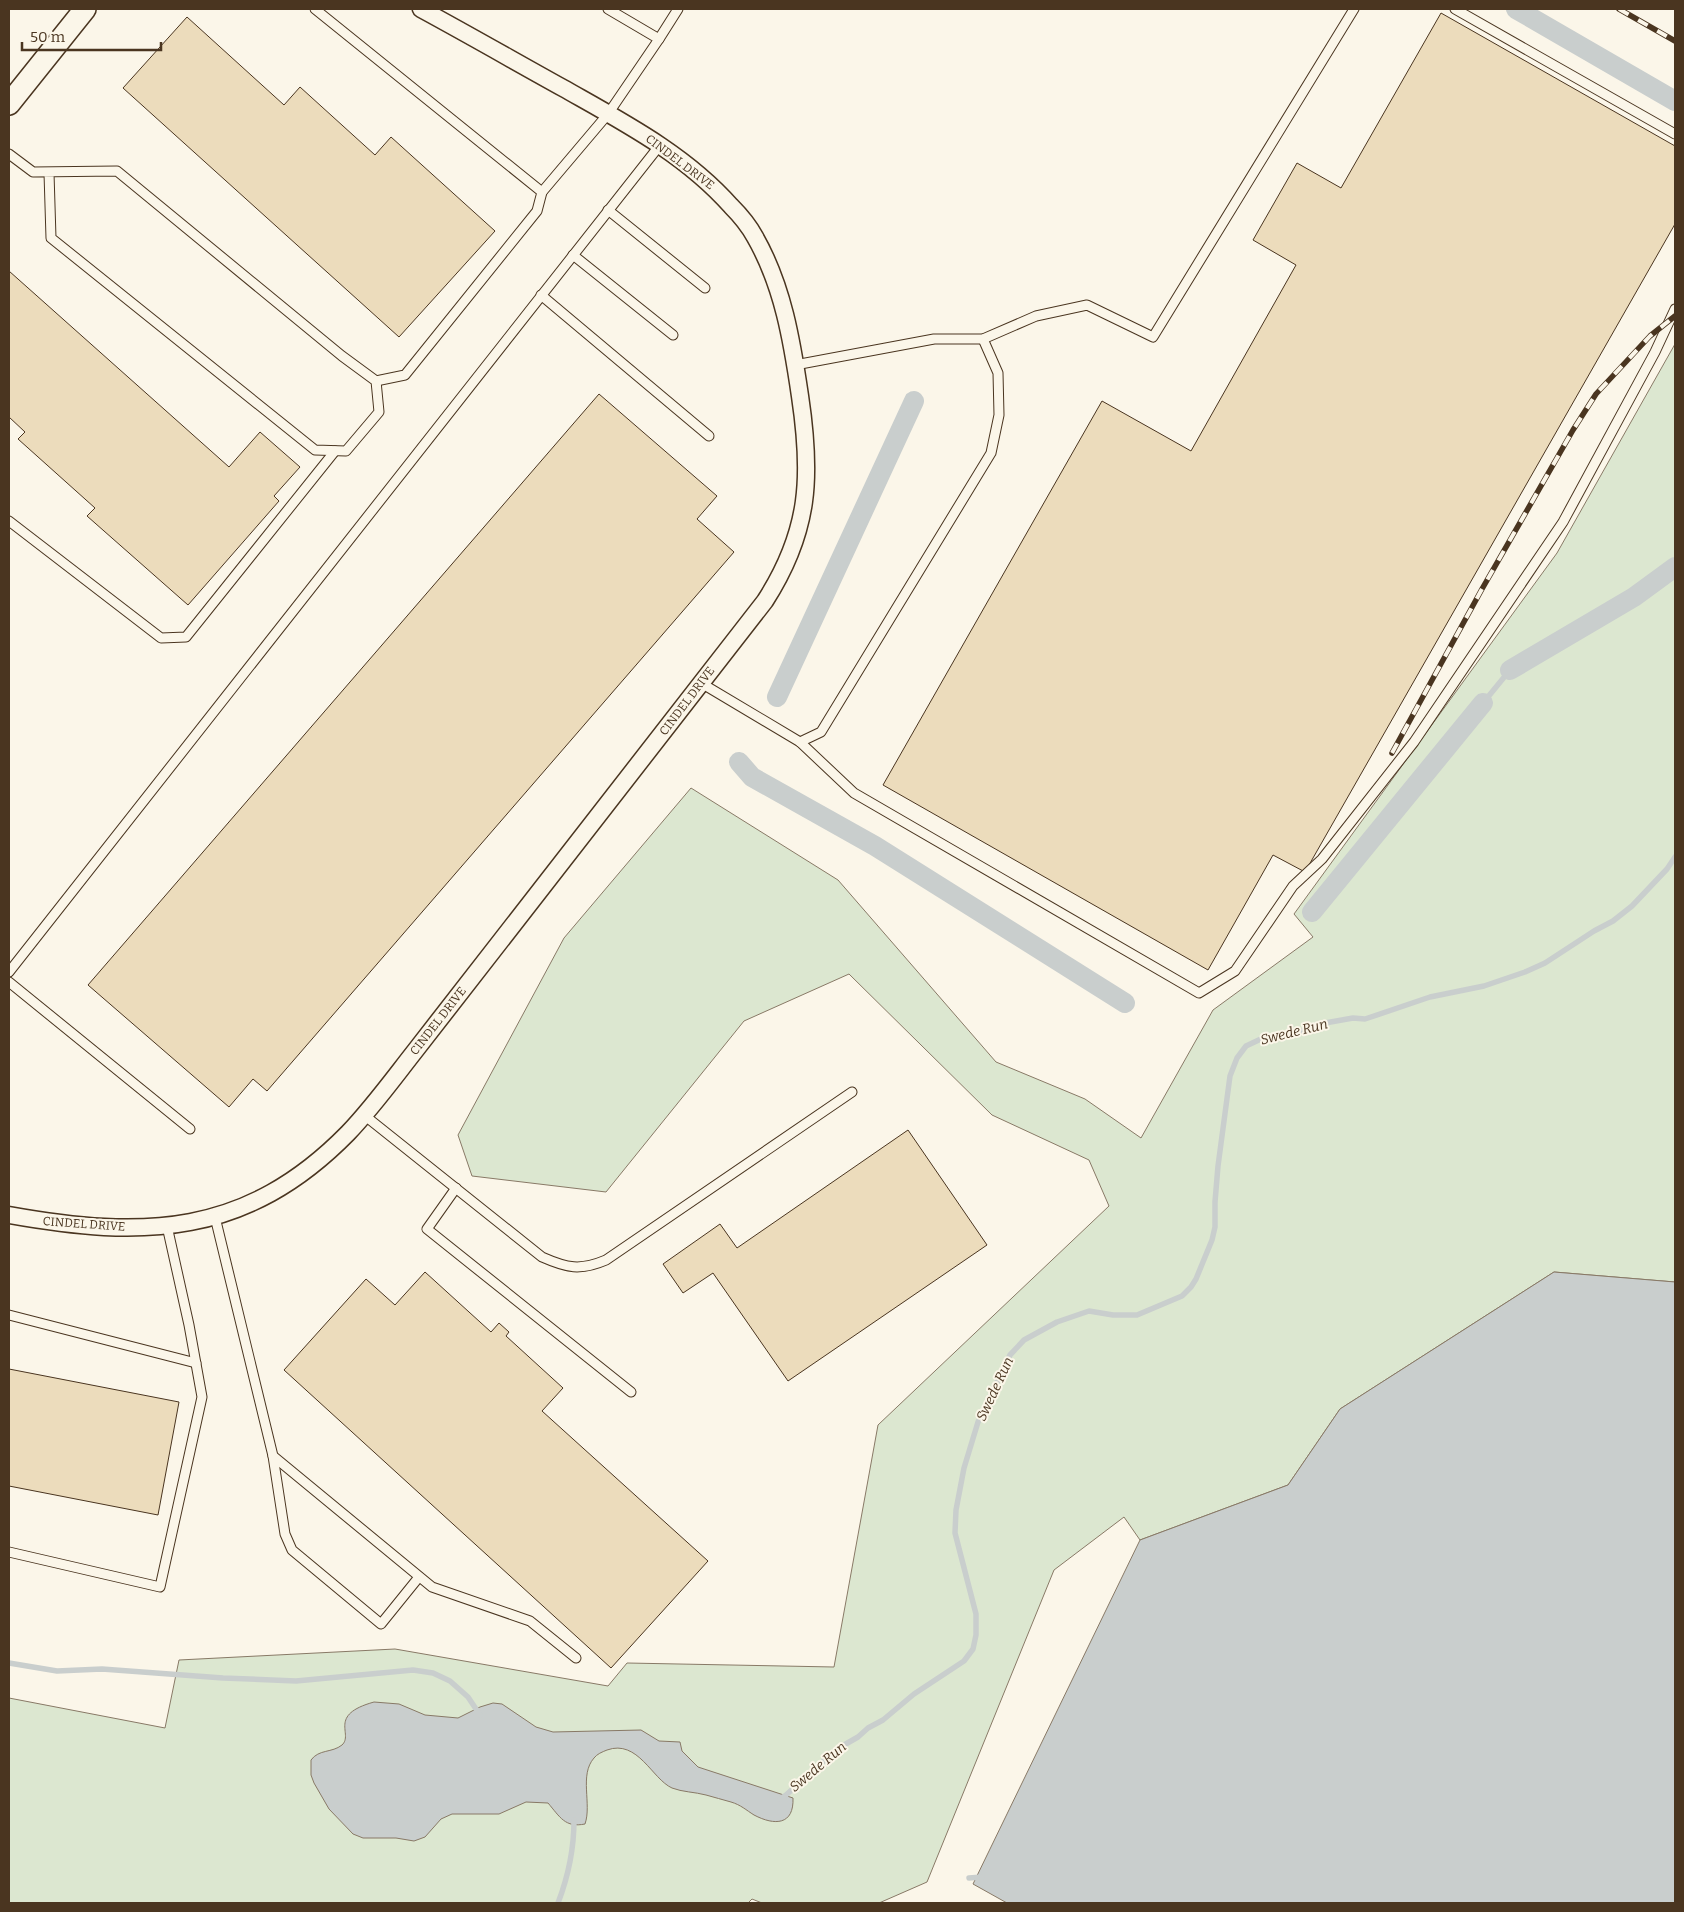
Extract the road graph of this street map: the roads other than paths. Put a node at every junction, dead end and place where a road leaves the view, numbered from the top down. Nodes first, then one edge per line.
1 (84, 9) edge
2 (316, 9) edge
3 (421, 9) edge
4 (608, 9) edge
5 (678, 9) edge
6 (1354, 9) edge
7 (1455, 9) edge
8 (659, 39) junction
9 (9, 104) edge
10 (608, 114) junction
11 (1675, 134) edge
12 (660, 144) junction
13 (9, 154) edge
14 (49, 173) junction
15 (542, 192) junction
16 (608, 210) junction
17 (573, 255) junction
18 (705, 288) dead end
19 (541, 295) junction
20 (1675, 310) edge
21 (673, 335) dead end
22 (983, 339) junction
23 (795, 365) junction
24 (376, 381) junction
25 (709, 436) dead end
26 (335, 451) junction
27 (9, 521) edge
28 (700, 684) junction
29 (800, 742) junction
30 (9, 972) edge
31 (9, 982) edge
32 (852, 1092) dead end
33 (364, 1115) junction
34 (190, 1129) dead end
35 (456, 1188) junction
36 (9, 1215) edge
37 (215, 1217) junction
38 (168, 1226) junction
39 (9, 1315) edge
40 (196, 1363) junction
41 (632, 1392) dead end
42 (273, 1456) junction
43 (9, 1552) edge
44 (419, 1577) junction
45 (576, 1658) dead end

1 - 9 street
2 - 15 lane
3 - 10 street, CINDEL DRIVE
4 - 8 lane
5 - 8 lane
6 - 22 lane
7 - 11 lane
8 - 10 lane
10 - 12 street, CINDEL DRIVE
10 - 15 lane
12 - 16 lane
12 - 23 street, CINDEL DRIVE
13 - 14 lane
14 - 24 lane
14 - 26 lane
15 - 24 lane
16 - 17 lane
16 - 18 lane
17 - 19 lane
17 - 21 lane
19 - 25 lane
19 - 30 lane
20 - 29 lane
22 - 23 lane
22 - 29 lane
23 - 28 street, CINDEL DRIVE
24 - 26 lane
26 - 27 lane
28 - 29 lane
28 - 33 street, CINDEL DRIVE
31 - 34 lane
32 - 35 lane
33 - 35 lane
33 - 37 street, CINDEL DRIVE
35 - 41 lane
36 - 38 street, CINDEL DRIVE
37 - 38 street, CINDEL DRIVE
37 - 42 lane
38 - 40 lane
39 - 40 lane
40 - 43 lane
42 - 44 lane
42 - 44 lane
44 - 45 lane

